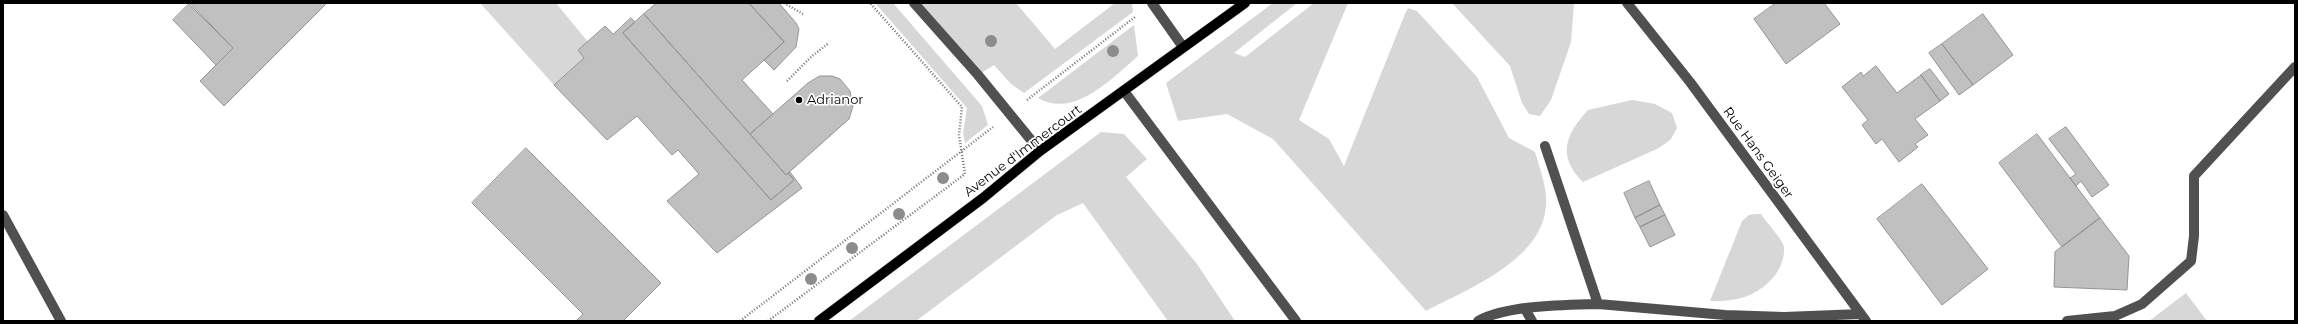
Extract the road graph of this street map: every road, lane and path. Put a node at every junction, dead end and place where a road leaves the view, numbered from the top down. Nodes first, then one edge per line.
1 (784, 3) edge
2 (870, 3) edge
3 (914, 3) edge
4 (1152, 3) edge
5 (1245, 3) edge
6 (1627, 3) edge
7 (803, 14) dead end
8 (829, 43) dead end
9 (1183, 48) junction
10 (2295, 67) edge
11 (787, 81) dead end
12 (1124, 91) junction
13 (1010, 114) junction
14 (1545, 146) dead end
15 (961, 151) junction
16 (1040, 151) junction
17 (3, 215) edge
18 (1598, 304) junction
19 (1525, 309) junction
20 (1863, 317) edge
21 (61, 321) edge
22 (740, 321) edge
23 (768, 321) edge
24 (819, 321) edge
25 (1296, 321) edge
26 (1478, 321) edge
27 (1532, 321) edge
28 (2067, 321) edge

1 - 7 path
2 - 15 path
3 - 13 street
4 - 9 street
4 - 13 path
5 - 9 main road, Avenue d'Immercourt
6 - 20 street, Rue Hans Geiger
8 - 11 path
9 - 12 main road, Avenue d'Immercourt
10 - 28 street
12 - 16 main road, Avenue d'Immercourt
12 - 25 street
13 - 15 path
13 - 16 street
14 - 18 street
15 - 22 path
15 - 23 path
16 - 24 main road, Avenue d'Immercourt
17 - 21 street
18 - 19 street
18 - 20 street
19 - 26 street
19 - 27 street

